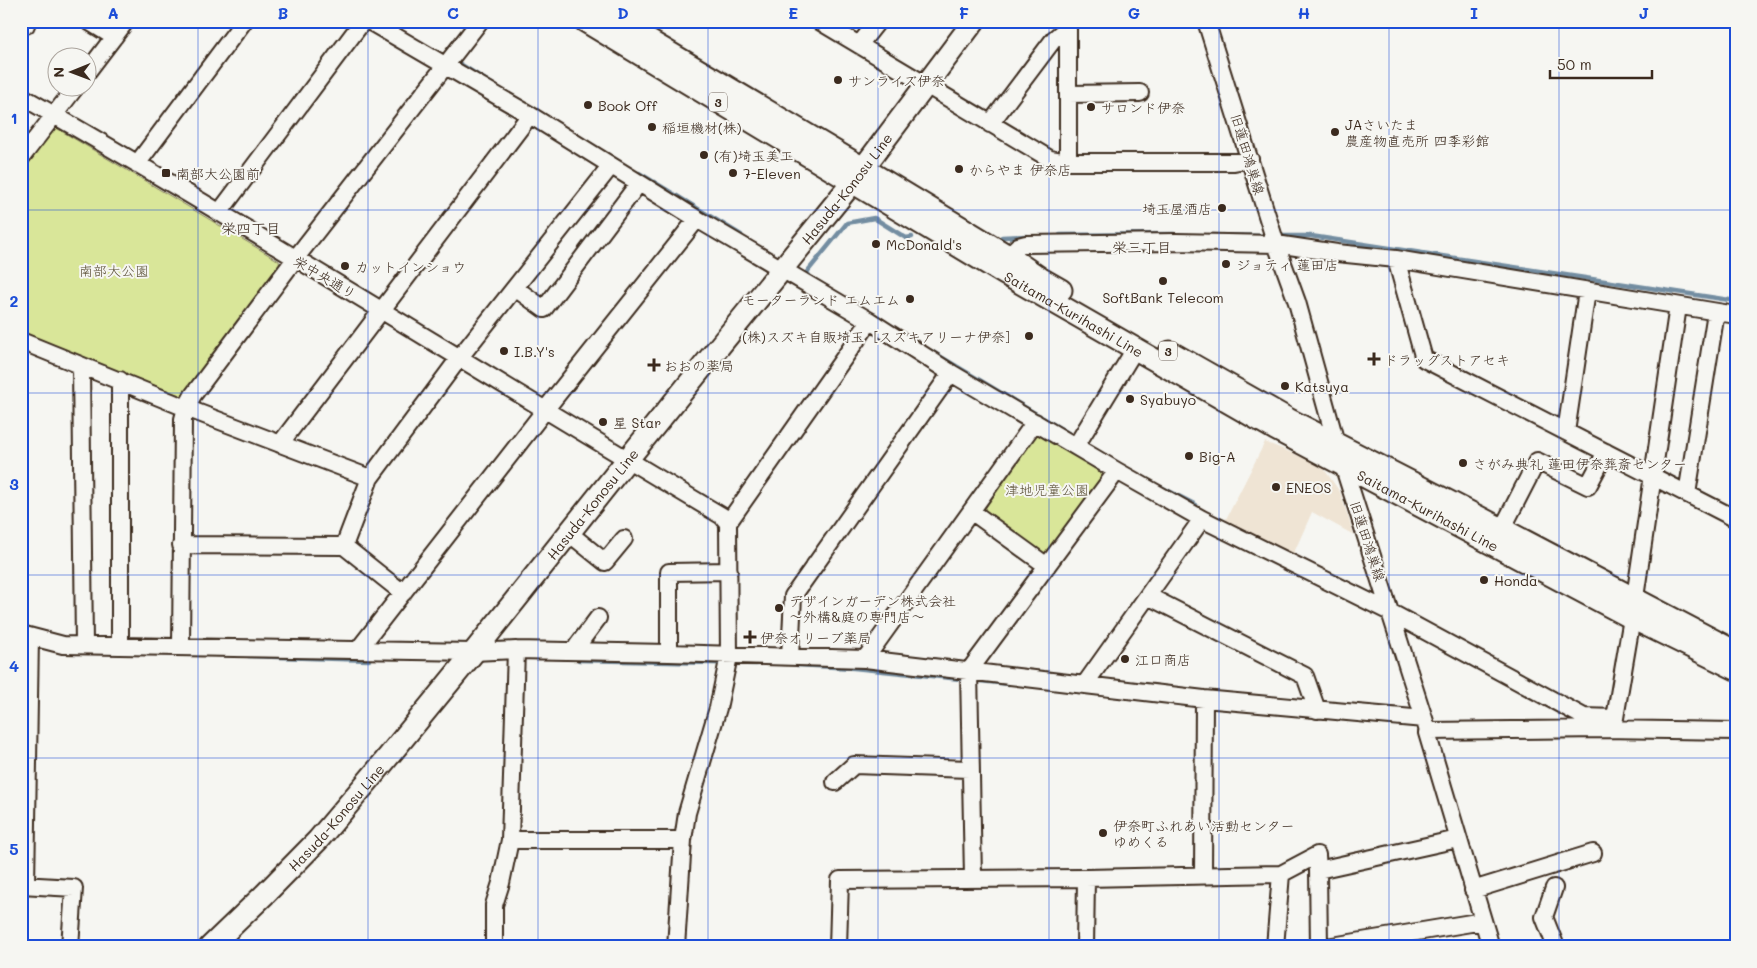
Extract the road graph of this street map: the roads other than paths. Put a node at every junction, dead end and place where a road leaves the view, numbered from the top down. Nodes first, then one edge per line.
1 (88, 21) edge
2 (126, 21) edge
3 (244, 21) edge
4 (362, 21) edge
5 (369, 21) edge
6 (480, 21) edge
7 (585, 21) edge
8 (616, 21) edge
9 (819, 21) edge
10 (878, 21) edge
11 (974, 21) edge
12 (1206, 21) edge
13 (1068, 27) edge
14 (114, 37) junction
15 (859, 45) junction
16 (98, 59) edge
17 (447, 66) junction
18 (926, 84) junction
19 (1140, 93) dead end
20 (1068, 94) junction
21 (21, 96) edge
22 (67, 98) edge
23 (54, 114) junction
24 (530, 115) junction
25 (990, 124) junction
26 (21, 158) edge
27 (1250, 159) junction
28 (1068, 162) junction
29 (137, 164) junction
30 (611, 166) junction
31 (858, 176) junction
32 (639, 183) junction
33 (219, 213) junction
34 (697, 219) junction
35 (1274, 236) junction
36 (1008, 256) junction
37 (295, 259) junction
38 (1396, 259) junction
39 (781, 269) junction
40 (515, 288) junction
41 (1587, 291) junction
42 (1678, 306) junction
43 (380, 311) junction
44 (1716, 312) junction
45 (1736, 315) edge
46 (870, 321) junction
47 (21, 342) edge
48 (1135, 349) junction
49 (460, 357) junction
50 (81, 366) junction
51 (951, 373) junction
52 (120, 380) junction
53 (186, 408) junction
54 (545, 410) junction
55 (1035, 422) junction
56 (1566, 432) junction
57 (1336, 443) junction
58 (280, 444) junction
59 (1076, 446) junction
60 (1606, 452) junction
61 (627, 460) junction
62 (1344, 467) junction
63 (1117, 471) junction
64 (1653, 477) junction
65 (370, 478) junction
66 (1686, 494) junction
67 (971, 511) junction
68 (1202, 519) junction
69 (1736, 520) edge
70 (728, 523) junction
71 (569, 533) junction
72 (1498, 537) junction
73 (624, 538) dead end
74 (181, 545) junction
75 (344, 546) junction
76 (1047, 566) junction
77 (729, 570) junction
78 (403, 593) junction
79 (1148, 596) junction
80 (1634, 609) junction
81 (1390, 612) junction
82 (598, 618) dead end
83 (26, 635) edge
84 (84, 645) junction
85 (120, 646) junction
86 (181, 647) junction
87 (358, 650) junction
88 (516, 650) junction
89 (577, 651) junction
90 (474, 652) junction
91 (1736, 652) edge
92 (669, 653) junction
93 (729, 656) junction
94 (790, 657) junction
95 (865, 659) junction
96 (1736, 669) edge
97 (969, 672) junction
98 (1085, 684) junction
99 (1204, 699) junction
100 (1316, 710) junction
101 (1602, 723) junction
102 (1426, 725) junction
103 (1736, 732) edge
104 (969, 768) junction
105 (835, 782) dead end
106 (510, 840) junction
107 (683, 840) junction
108 (1458, 840) junction
109 (1593, 853) dead end
110 (1318, 870) junction
111 (1281, 874) junction
112 (1203, 875) junction
113 (972, 878) junction
114 (1086, 878) junction
115 (23, 885) edge
116 (1554, 888) dead end
117 (1473, 890) junction
118 (1483, 921) junction
119 (70, 947) edge
120 (210, 947) edge
121 (494, 947) edge
122 (676, 947) edge
123 (838, 947) edge
124 (1085, 947) edge
125 (1275, 947) edge
126 (1319, 947) edge
127 (1326, 947) edge
128 (1490, 947) edge
129 (1556, 947) edge

1 - 14 street
2 - 14 street
3 - 29 street
4 - 33 street
5 - 17 street
6 - 17 street
7 - 31 main road, Saitama-Kurihashi Line / 3
8 - 31 main road, Saitama-Kurihashi Line / 3
9 - 15 street
10 - 15 street
11 - 18 main road, Hasuda-Konosu Line
12 - 27 street, 旧蓮田鴻巣線
13 - 20 street
13 - 25 street
14 - 16 street
15 - 18 street
17 - 24 street
17 - 37 street
18 - 25 street
18 - 31 main road, Hasuda-Konosu Line
19 - 20 street
20 - 28 street
21 - 23 street, 栄中央通り
22 - 23 street
23 - 26 street
23 - 29 street, 栄中央通り
24 - 30 street
24 - 43 street
25 - 28 street
27 - 28 street
27 - 35 street, 旧蓮田鴻巣線
29 - 33 street, 栄中央通り
30 - 32 street
30 - 40 street
31 - 36 main road, Saitama-Kurihashi Line / 3
31 - 39 main road, Hasuda-Konosu Line
31 - 48 main road, Saitama-Kurihashi Line / 3
32 - 34 street
32 - 40 street
33 - 37 street, 栄中央通り
34 - 39 street
34 - 54 street
35 - 36 street
35 - 38 street
35 - 57 street, 旧蓮田鴻巣線
36 - 57 main road, Saitama-Kurihashi Line / 3
37 - 43 street, 栄中央通り
37 - 53 street
38 - 41 street
38 - 56 street
39 - 46 street
39 - 61 main road, Hasuda-Konosu Line
40 - 49 street
41 - 42 street
41 - 56 street
42 - 44 street
42 - 64 street
43 - 49 street, 栄中央通り
43 - 58 street
44 - 45 street
44 - 66 street
46 - 51 street
46 - 70 street
47 - 50 street
48 - 59 street
48 - 62 main road, Saitama-Kurihashi Line / 3
49 - 54 street, 栄中央通り
49 - 65 street
50 - 52 street
50 - 84 street
51 - 55 street
51 - 94 street
52 - 53 street
52 - 85 street
53 - 58 street
53 - 74 street
54 - 61 street, 栄中央通り
54 - 78 street
55 - 59 street
55 - 67 street
56 - 60 street
57 - 62 street, 旧蓮田鴻巣線
57 - 72 main road, Saitama-Kurihashi Line / 3
58 - 65 street
59 - 63 street
60 - 64 street
60 - 72 street
61 - 70 street, 栄中央通り
61 - 71 main road, Hasuda-Konosu Line
62 - 72 main road, Saitama-Kurihashi Line / 3
62 - 81 street, 旧蓮田鴻巣線
63 - 68 street
63 - 76 street
64 - 66 street
64 - 80 street
65 - 75 street
66 - 69 street
67 - 76 street
67 - 95 street
68 - 79 street
68 - 81 street
70 - 77 street
71 - 73 street
71 - 90 main road, Hasuda-Konosu Line
72 - 80 main road, Saitama-Kurihashi Line / 3
74 - 75 street
74 - 86 street
75 - 78 street
76 - 97 street
77 - 92 street
77 - 93 street
78 - 87 street
79 - 98 street
79 - 100 street
80 - 91 main road, Saitama-Kurihashi Line / 3
80 - 96 main road, Saitama-Kurihashi Line / 3
80 - 101 street
81 - 101 street
81 - 102 street, 旧蓮田鴻巣線
82 - 89 street
83 - 84 street
83 - 115 street
84 - 85 street
85 - 86 street
86 - 87 street
87 - 90 street
88 - 89 street
88 - 90 street
88 - 106 street
89 - 92 street
90 - 120 main road, Hasuda-Konosu Line
92 - 93 street
93 - 94 street
93 - 107 street
94 - 95 street
95 - 97 street
97 - 98 street
97 - 104 street
98 - 99 street
99 - 100 street
99 - 112 street
100 - 102 street
101 - 102 street
101 - 103 street
102 - 108 street, 旧蓮田鴻巣線
104 - 105 street
104 - 113 street
106 - 107 street
106 - 121 street
107 - 122 street
108 - 110 street
108 - 117 street, 旧蓮田鴻巣線
109 - 117 street
110 - 111 street
110 - 126 street
111 - 112 street
111 - 125 street
112 - 114 street
113 - 114 street
113 - 123 street
114 - 124 street
115 - 119 street
116 - 129 street
117 - 118 street, 旧蓮田鴻巣線
118 - 127 street
118 - 128 street, 旧蓮田鴻巣線

